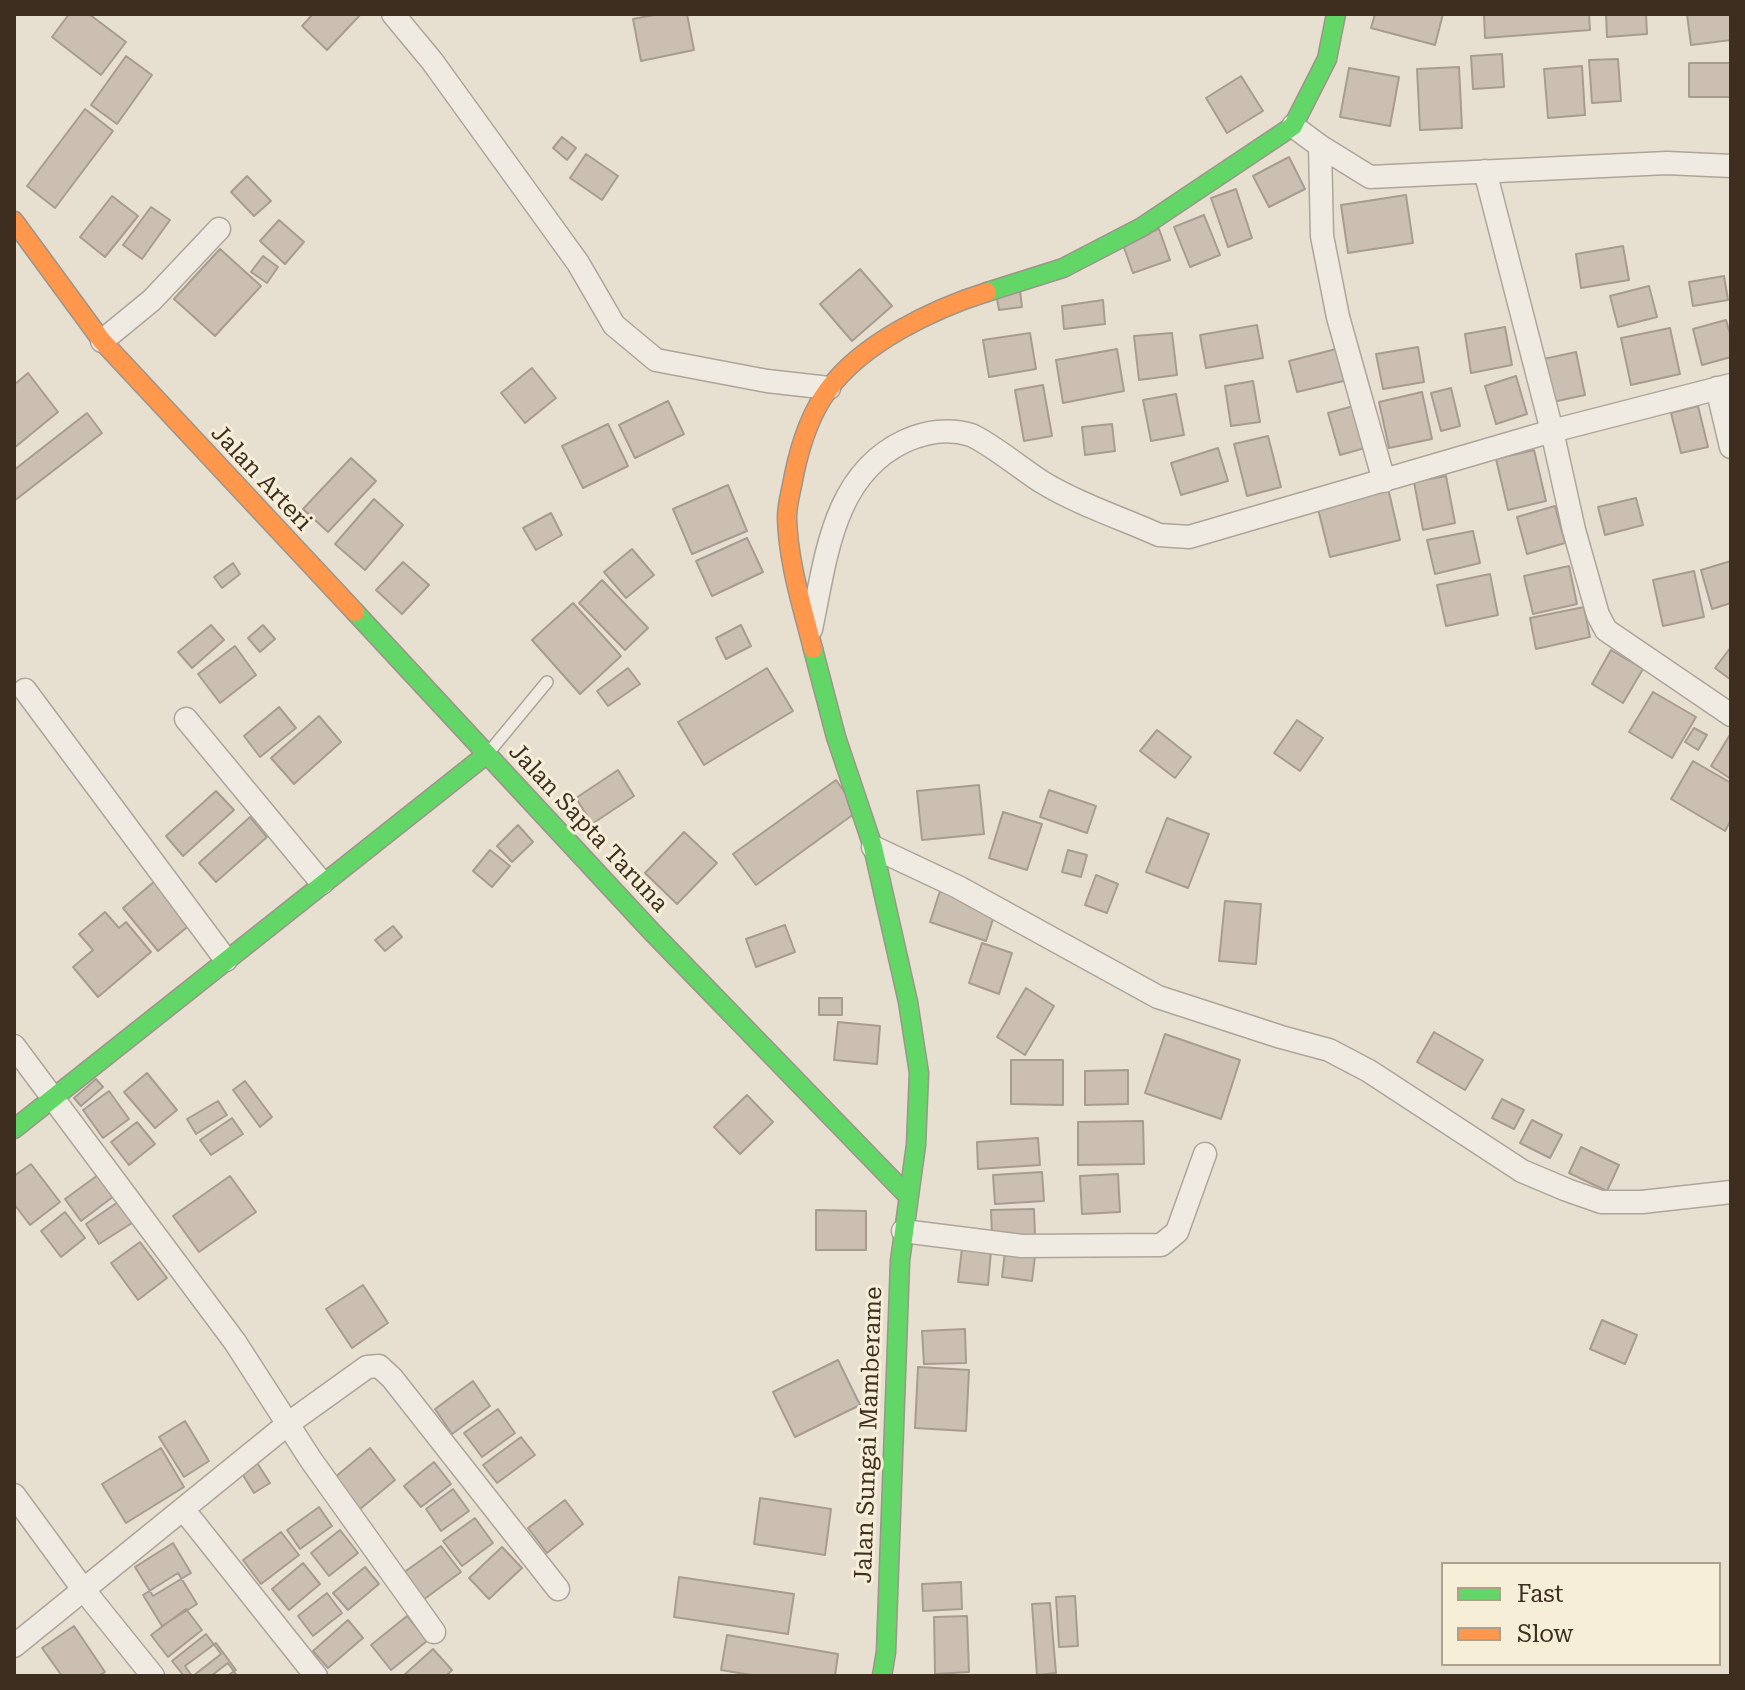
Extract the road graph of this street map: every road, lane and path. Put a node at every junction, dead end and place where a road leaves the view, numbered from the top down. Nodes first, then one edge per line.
1 (393, 14) edge
2 (1336, 14) edge
3 (1293, 126) junction
4 (1320, 146) junction
5 (1731, 166) edge
6 (1485, 171) junction
7 (14, 221) edge
8 (219, 229) dead end
9 (102, 341) junction
10 (1724, 386) edge
11 (829, 388) junction
12 (1552, 431) junction
13 (1731, 447) edge
14 (1384, 481) junction
15 (810, 634) junction
16 (547, 682) dead end
17 (25, 690) dead end
18 (1731, 715) edge
19 (186, 719) dead end
20 (487, 754) junction
21 (873, 847) junction
22 (322, 883) junction
23 (226, 960) junction
24 (14, 1046) edge
25 (53, 1099) junction
26 (14, 1129) edge
27 (1205, 1154) dead end
28 (1728, 1185) edge
29 (907, 1195) junction
30 (903, 1231) junction
31 (289, 1423) junction
32 (14, 1495) edge
33 (183, 1509) junction
34 (83, 1589) junction
35 (558, 1589) dead end
36 (434, 1632) dead end
37 (14, 1646) edge
38 (153, 1676) edge
39 (316, 1676) edge
40 (882, 1676) edge

1 - 11 street
2 - 3 street
3 - 4 street
3 - 11 street, Jalan Sungai Mamberame
4 - 6 street
4 - 14 street
5 - 6 street
6 - 12 street
7 - 9 street, Jalan Arteri
8 - 9 street
9 - 20 street, Jalan Arteri
10 - 12 street
10 - 13 street
11 - 15 street, Jalan Sungai Mamberame
12 - 14 street
12 - 18 street
14 - 15 street
15 - 21 street, Jalan Sungai Mamberame
16 - 20 lane
17 - 23 street
19 - 22 street
20 - 22 street, Jalan Sapta Taruna
20 - 29 street, Jalan Sapta Taruna
21 - 28 street
21 - 29 street, Jalan Sungai Mamberame
22 - 23 street, Jalan Sapta Taruna
23 - 25 street, Jalan Sapta Taruna
24 - 25 street
25 - 26 street, Jalan Sapta Taruna
25 - 31 street
27 - 30 street
29 - 30 street, Jalan Sungai Mamberame
30 - 40 street, Jalan Sungai Mamberame
31 - 33 street
31 - 35 street
31 - 36 street
32 - 34 street
33 - 34 street
33 - 39 street
34 - 37 street
34 - 38 street

